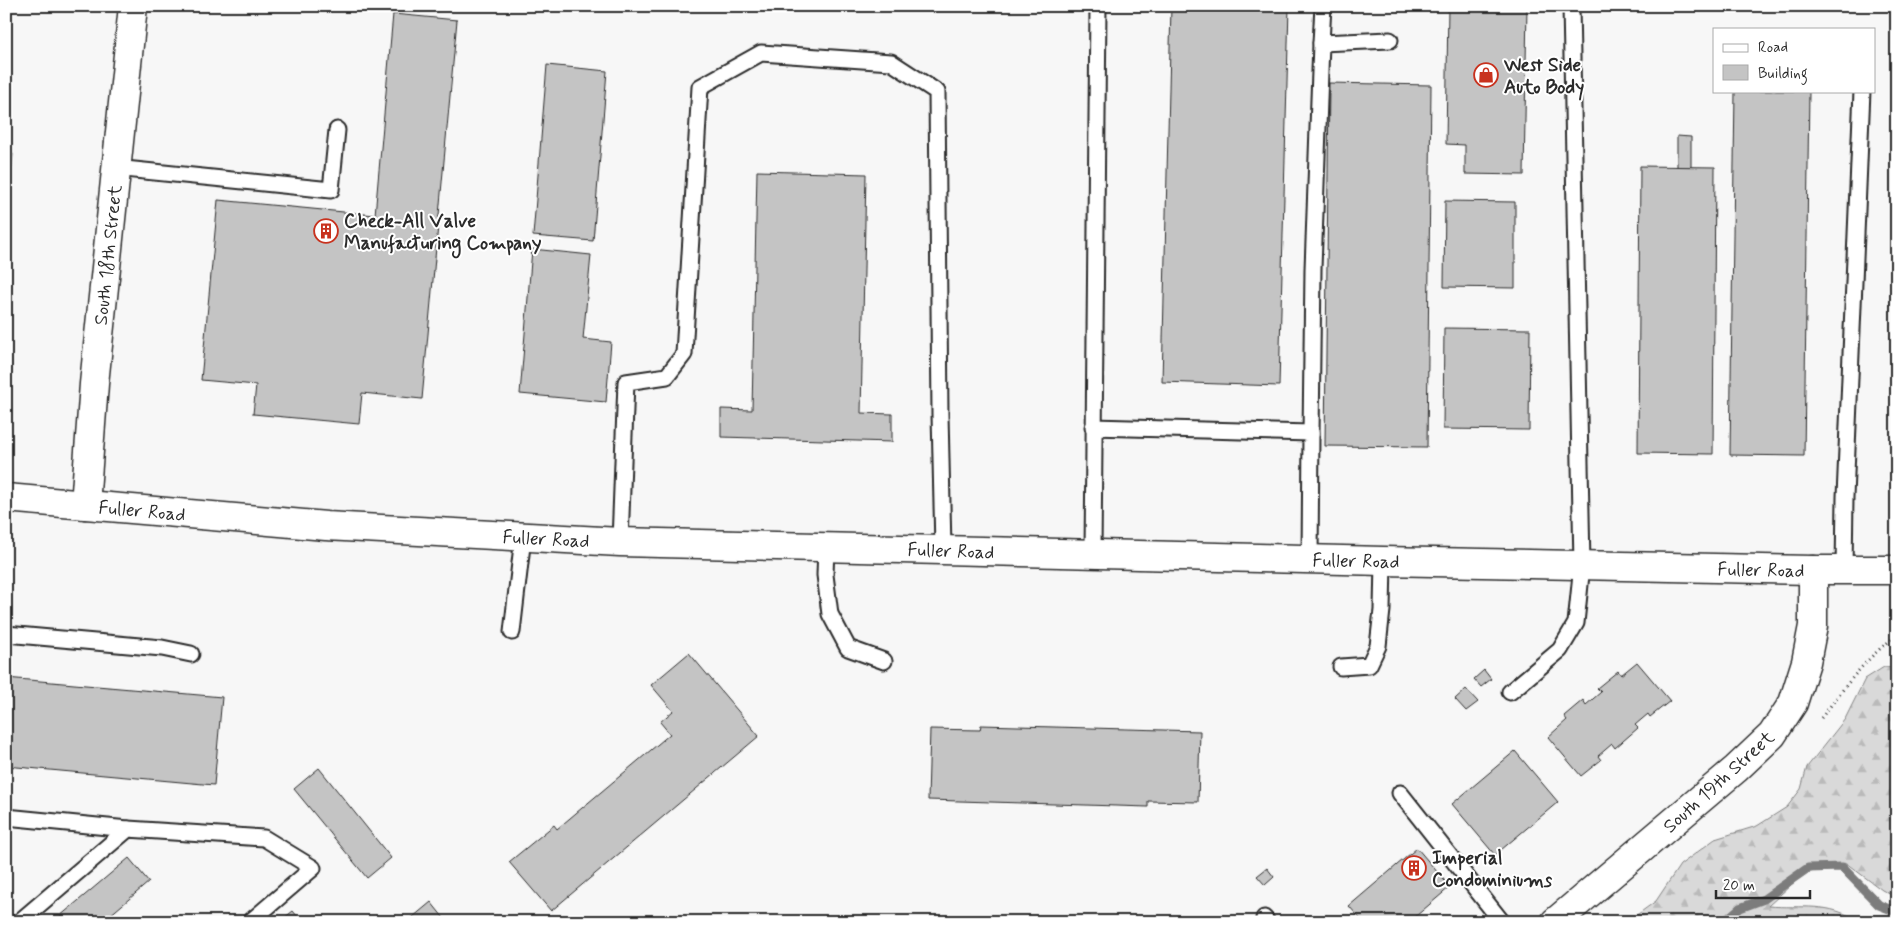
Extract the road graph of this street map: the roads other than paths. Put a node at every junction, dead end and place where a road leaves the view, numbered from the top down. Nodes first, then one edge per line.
1 (133, 6) edge
2 (1098, 6) edge
3 (1323, 6) edge
4 (1571, 6) edge
5 (1390, 40) dead end
6 (1321, 43) junction
7 (1862, 92) edge
8 (337, 130) dead end
9 (115, 168) junction
10 (1093, 427) junction
11 (1311, 435) junction
12 (6, 498) edge
13 (85, 505) junction
14 (522, 537) junction
15 (620, 542) junction
16 (826, 547) junction
17 (943, 549) junction
18 (1093, 554) junction
19 (1310, 559) junction
20 (1383, 561) junction
21 (1582, 565) junction
22 (1812, 570) junction
23 (1844, 570) junction
24 (1897, 570) edge
25 (512, 632) dead end
26 (6, 634) edge
27 (191, 654) dead end
28 (884, 661) dead end
29 (1342, 668) dead end
30 (1510, 692) dead end
31 (1400, 793) dead end
32 (6, 817) edge
33 (128, 829) junction
34 (19, 922) edge
35 (250, 922) edge
36 (1502, 922) edge
37 (1555, 922) edge

1 - 9 street, South 18th Street
2 - 10 lane
3 - 6 lane
4 - 21 lane
5 - 6 lane
6 - 11 lane
7 - 23 lane
8 - 9 lane
9 - 13 street, South 18th Street
10 - 11 lane
10 - 18 lane
11 - 19 lane
12 - 13 street, Fuller Road
13 - 14 street, Fuller Road
14 - 15 street, Fuller Road
14 - 25 lane
15 - 16 street, Fuller Road
15 - 17 lane
16 - 17 street, Fuller Road
16 - 28 lane
17 - 18 street, Fuller Road
18 - 19 street, Fuller Road
19 - 20 street, Fuller Road
20 - 21 street, Fuller Road
20 - 29 lane
21 - 22 street, Fuller Road
21 - 30 lane
22 - 23 street, Fuller Road
22 - 37 street, South 19th Street
23 - 24 street, Fuller Road
26 - 27 lane
31 - 36 lane
32 - 33 lane
33 - 34 lane
33 - 35 lane

